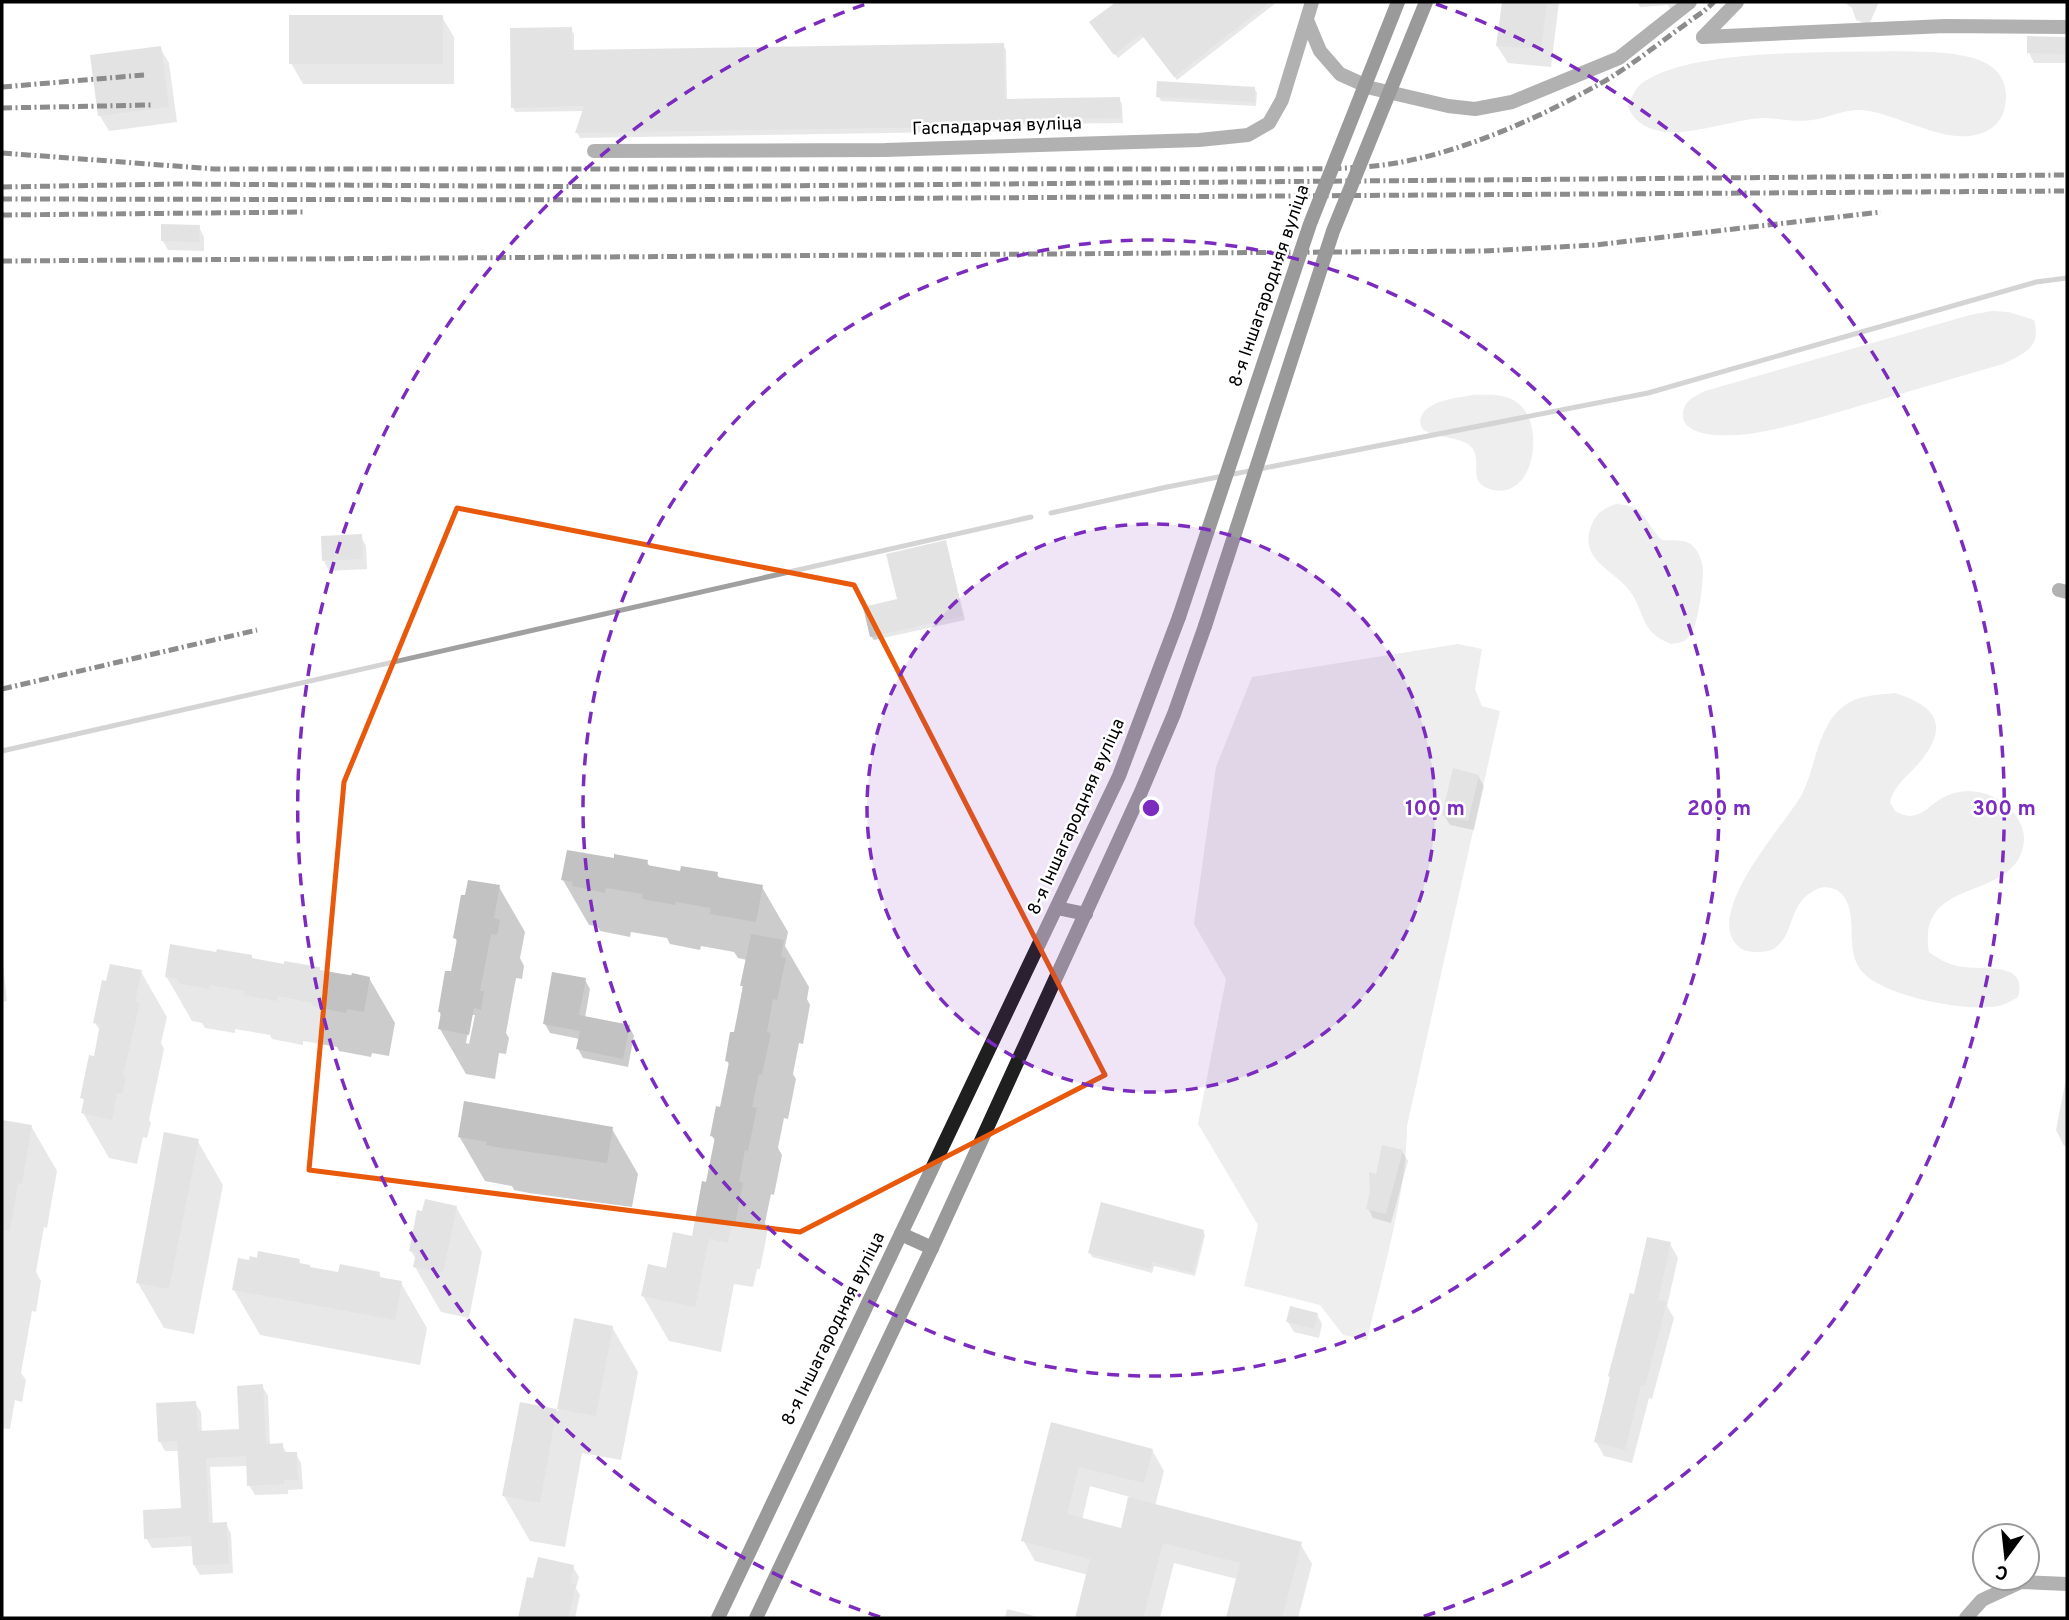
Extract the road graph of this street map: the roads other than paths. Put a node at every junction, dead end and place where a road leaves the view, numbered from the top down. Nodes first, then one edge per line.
1 (1312, 2) edge
2 (1398, 2) edge
3 (1426, 2) edge
4 (1690, 2) edge
5 (1737, 2) edge
6 (1307, 20) junction
7 (2067, 27) edge
8 (594, 151) dead end
9 (1057, 908) junction
10 (1086, 914) junction
11 (901, 1234) junction
12 (932, 1248) junction
13 (2067, 1584) edge
14 (718, 1618) edge
15 (756, 1618) edge
16 (1966, 1618) edge

1 - 6 street, Гаспадарчая вуліца
2 - 9 main road, 8-я Іншагародняя вуліца, bridge
3 - 10 main road, bridge
4 - 6 street
5 - 7 street
6 - 8 street, Гаспадарчая вуліца
9 - 10 main road
9 - 11 main road, 8-я Іншагародняя вуліца
10 - 12 main road
11 - 12 main road
11 - 14 main road, 8-я Іншагародняя вуліца
12 - 15 main road
13 - 16 street

